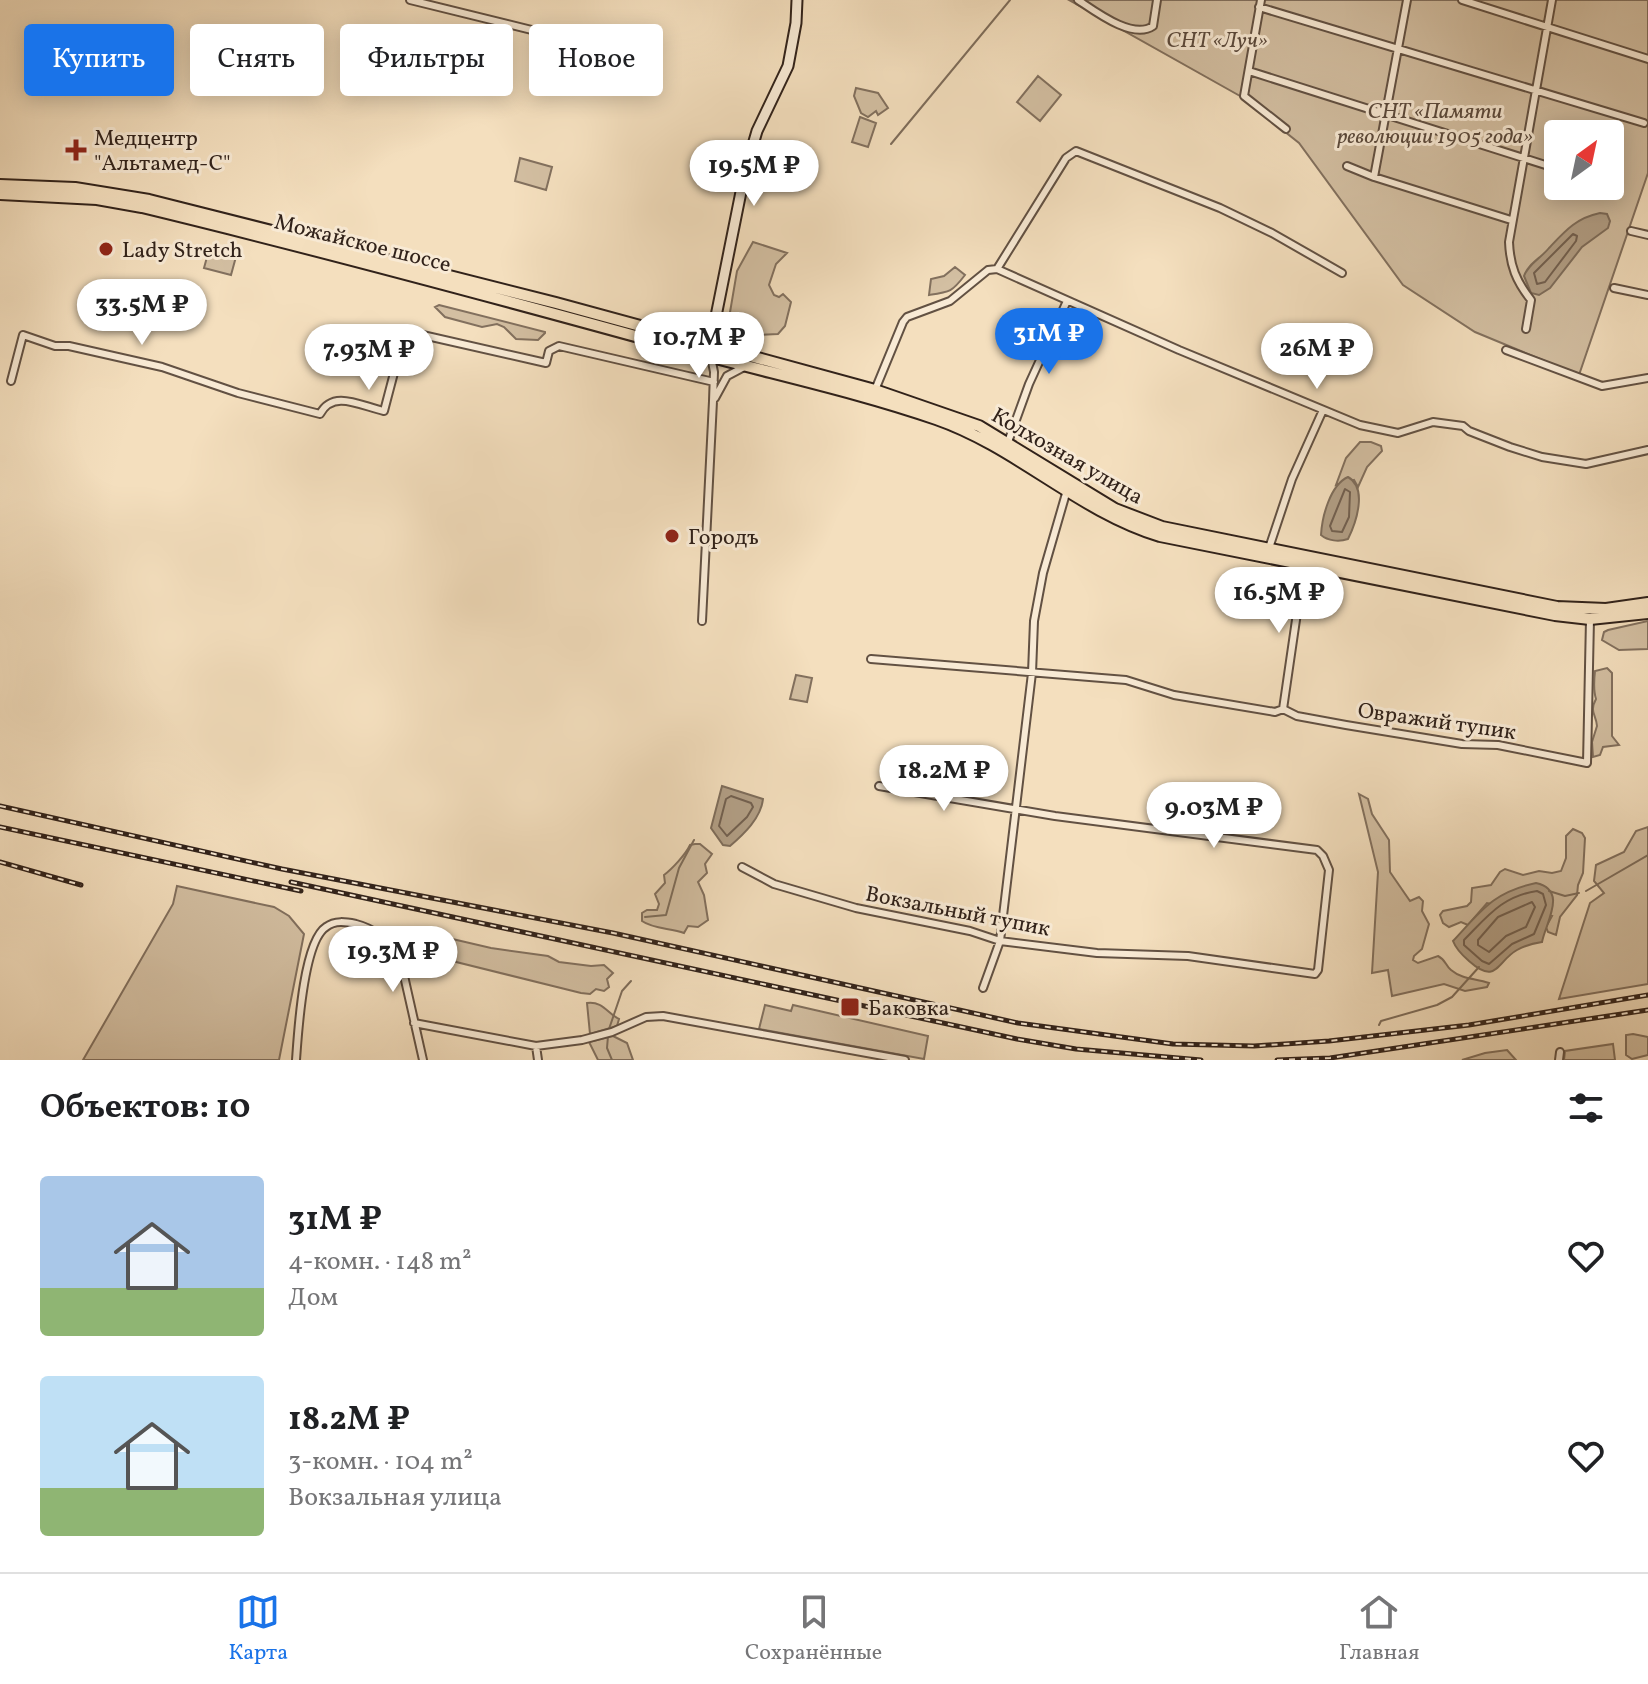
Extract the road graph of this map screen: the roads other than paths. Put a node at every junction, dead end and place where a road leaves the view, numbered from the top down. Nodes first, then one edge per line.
1 (410, 0) edge
2 (797, 0) edge
3 (1078, 0) edge
4 (1157, 0) edge
5 (1407, 0) edge
6 (1462, 0) edge
7 (1552, 0) edge
8 (1259, 2) edge
9 (1547, 26) junction
10 (529, 29) edge
11 (1397, 47) junction
12 (1648, 59) edge
13 (1249, 71) junction
14 (1535, 91) junction
15 (1386, 114) junction
16 (1644, 123) dead end
17 (1286, 129) dead end
18 (1522, 157) junction
19 (1544, 164) edge
20 (1347, 166) dead end
21 (1374, 177) junction
22 (0, 185) edge
23 (0, 194) edge
24 (1511, 220) junction
25 (1631, 231) dead end
26 (1648, 235) edge
27 (997, 269) junction
28 (1342, 273) dead end
29 (1614, 288) dead end
30 (1648, 295) edge
31 (1067, 301) junction
32 (1526, 329) dead end
33 (1506, 350) dead end
34 (711, 351) junction
35 (747, 366) junction
36 (1648, 378) edge
37 (11, 381) dead end
38 (714, 382) junction
39 (875, 390) junction
40 (713, 401) junction
41 (1323, 410) junction
42 (1008, 442) junction
43 (1648, 450) edge
44 (1067, 490) junction
45 (1268, 549) junction
46 (1304, 565) junction
47 (1648, 603) edge
48 (1648, 613) edge
49 (1590, 619) junction
50 (702, 621) dead end
51 (871, 659) dead end
52 (1032, 673) junction
53 (1283, 709) junction
54 (879, 786) dead end
55 (1017, 810) junction
56 (742, 867) dead end
57 (1000, 941) junction
58 (983, 988) dead end
59 (414, 1023) junction
60 (536, 1046) junction
61 (296, 1060) edge
62 (423, 1060) edge
63 (538, 1060) edge
64 (905, 1060) edge

1 - 10 street
2 - 34 main road
3 - 4 street
5 - 11 street
6 - 9 street
7 - 9 street
8 - 11 street
8 - 13 street
9 - 12 street
9 - 14 street
11 - 14 street
11 - 15 street
13 - 15 street
13 - 17 street
14 - 16 street
14 - 18 street
15 - 18 street
15 - 21 street
18 - 19 street
18 - 24 street
20 - 21 street
21 - 24 street
22 - 34 main road, Можайское шоссе
23 - 34 main road, Можайское шоссе
24 - 32 street
25 - 26 street
27 - 28 street
27 - 31 street
27 - 39 street
29 - 30 street
31 - 41 street
31 - 42 street
33 - 36 street
34 - 35 main road, Колхозная улица
34 - 38 street
34 - 39 main road, Колхозная улица
35 - 40 street
35 - 44 main road, Колхозная улица
37 - 38 street
38 - 40 street
39 - 42 main road, Колхозная улица
40 - 50 street
41 - 43 street
41 - 45 street
42 - 45 main road, Колхозная улица
44 - 46 main road, Колхозная улица
44 - 52 street
45 - 47 main road, Колхозная улица
46 - 49 main road, Колхозная улица
46 - 53 street
48 - 49 main road, Колхозная улица
49 - 53 street, Овражий тупик
51 - 52 street, Овражий тупик
52 - 53 street, Овражий тупик
52 - 55 street
54 - 55 street
55 - 57 street
55 - 57 street, Вокзальный тупик
56 - 57 street, Вокзальный тупик
57 - 58 street
59 - 60 street
59 - 61 street
59 - 62 street
60 - 63 street
60 - 64 street

